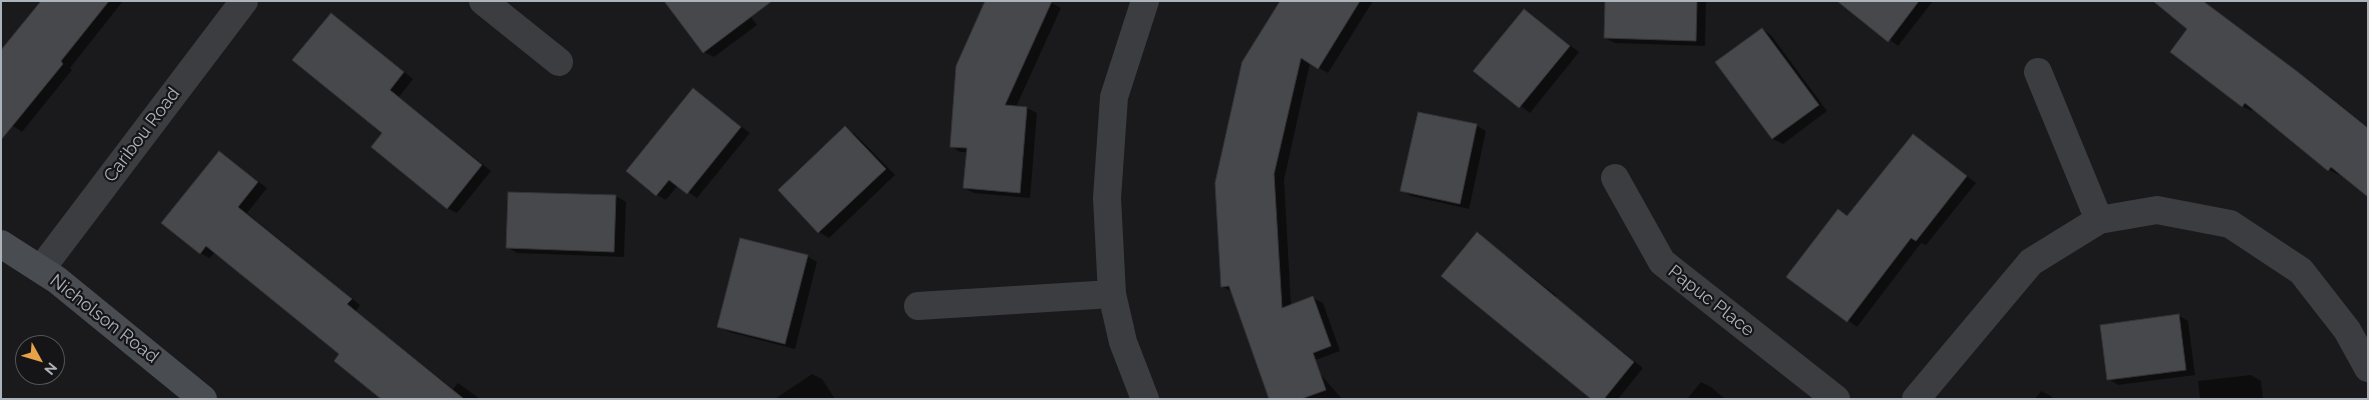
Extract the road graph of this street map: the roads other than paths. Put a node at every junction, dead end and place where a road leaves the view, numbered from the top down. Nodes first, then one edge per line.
1 (244, 1) edge
2 (483, 1) edge
3 (1146, 1) edge
4 (559, 62) dead end
5 (2038, 72) dead end
6 (1615, 178) dead end
7 (2099, 220) junction
8 (1, 244) edge
9 (40, 269) junction
10 (1112, 294) junction
11 (918, 306) dead end
12 (2368, 368) edge
13 (203, 399) edge
14 (1145, 399) edge
15 (1836, 399) edge
16 (1916, 399) edge

1 - 9 street, Caribou Road
2 - 4 street
3 - 10 street
5 - 7 street
6 - 15 street, Papuc Place
7 - 12 street
7 - 16 street
8 - 9 street, Nicholson Road
9 - 13 street, Nicholson Road
10 - 11 street
10 - 14 street

